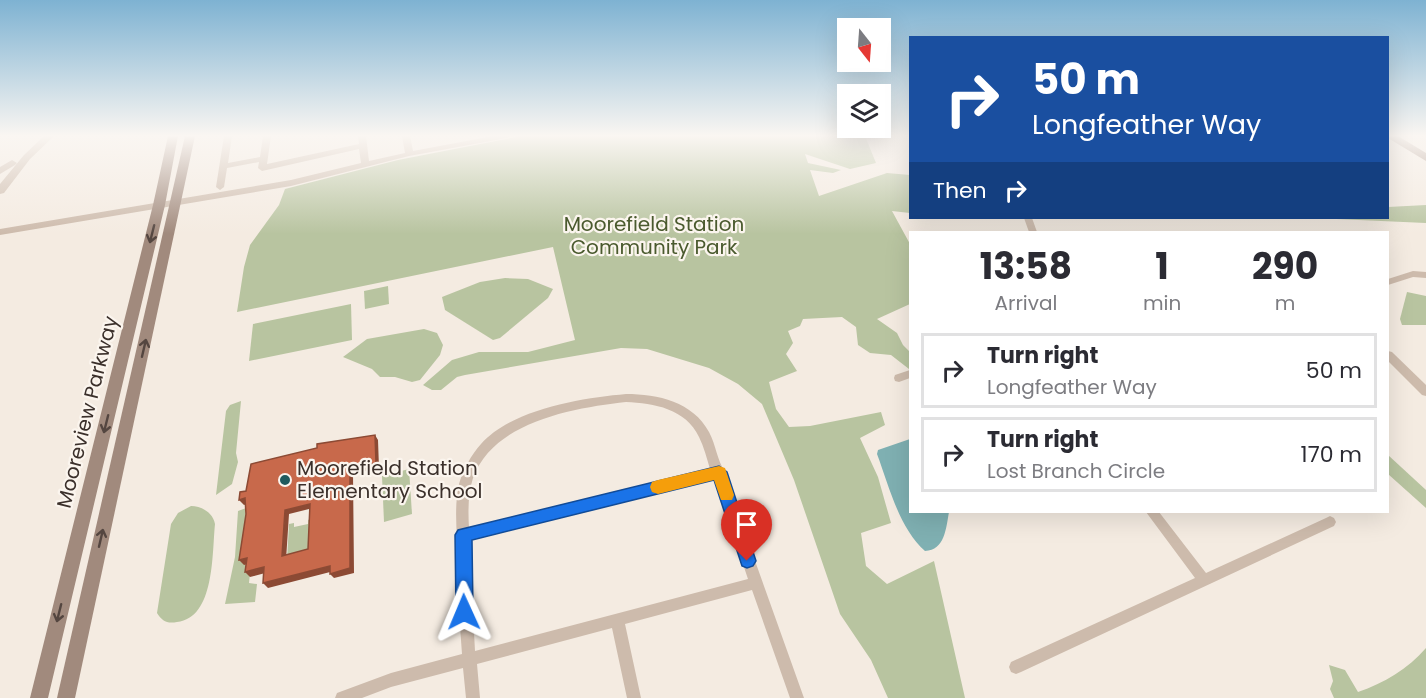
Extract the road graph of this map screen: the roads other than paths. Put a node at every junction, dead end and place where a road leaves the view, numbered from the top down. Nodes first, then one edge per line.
1 (9, 169) edge
2 (19, 169) edge
3 (166, 169) edge
4 (183, 169) edge
5 (224, 169) edge
6 (350, 169) edge
7 (220, 188) dead end
8 (1, 190) edge
9 (176, 202) junction
10 (159, 205) junction
11 (0, 232) edge
12 (1426, 275) edge
13 (1389, 282) edge
14 (1389, 356) edge
15 (909, 374) edge
16 (898, 378) dead end
17 (1426, 392) edge
18 (719, 472) junction
19 (1153, 513) edge
20 (1330, 522) dead end
21 (463, 535) junction
22 (1205, 580) junction
23 (754, 583) junction
24 (617, 619) junction
25 (468, 660) junction
26 (1016, 667) dead end
27 (39, 698) edge
28 (66, 698) edge
29 (342, 698) edge
30 (473, 698) edge
31 (634, 698) edge
32 (797, 698) edge

1 - 8 street
2 - 8 street
3 - 10 main road, Mooreview Parkway
4 - 9 main road, Mooreview Parkway
5 - 7 street
6 - 9 street
9 - 10 street
28 -> 9 main road, Mooreview Parkway
10 - 11 street
10 -> 27 main road, Mooreview Parkway
12 - 13 street
14 - 17 street
15 - 16 street
18 - 21 street
18 - 21 street
18 - 23 street
19 - 22 street
20 - 22 street
21 - 25 street
22 - 26 street
23 - 24 street
23 - 32 street
24 - 25 street
24 - 31 street
25 - 29 street
25 - 30 street

